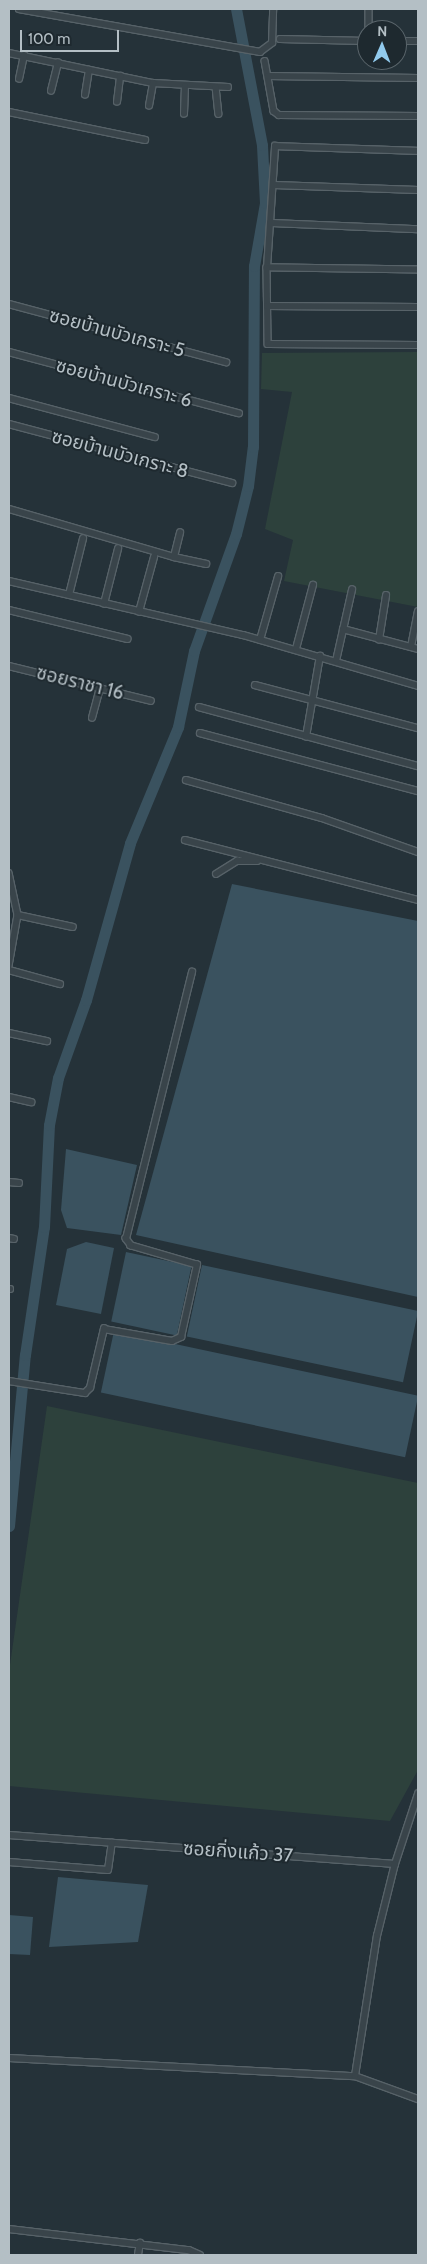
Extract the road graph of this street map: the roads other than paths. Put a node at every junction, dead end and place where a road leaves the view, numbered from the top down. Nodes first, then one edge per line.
1 (19, 9) edge
2 (273, 9) edge
3 (280, 39) dead end
4 (357, 40) edge
5 (9, 53) edge
6 (24, 56) junction
7 (265, 61) dead end
8 (58, 63) junction
9 (89, 70) junction
10 (120, 76) junction
11 (268, 76) junction
12 (418, 78) edge
13 (20, 79) dead end
14 (152, 83) junction
15 (185, 87) junction
16 (216, 87) junction
17 (228, 87) dead end
18 (51, 91) dead end
19 (85, 95) dead end
20 (117, 102) dead end
21 (149, 106) dead end
22 (9, 112) edge
23 (184, 114) dead end
24 (219, 114) dead end
25 (418, 116) edge
26 (145, 140) dead end
27 (418, 150) edge
28 (274, 184) junction
29 (418, 190) edge
30 (272, 223) junction
31 (418, 229) edge
32 (267, 268) junction
33 (418, 270) edge
34 (9, 304) edge
35 (267, 306) junction
36 (418, 307) edge
37 (418, 346) edge
38 (9, 352) edge
39 (226, 362) dead end
40 (9, 398) edge
41 (239, 413) dead end
42 (9, 424) edge
43 (155, 437) dead end
44 (232, 483) dead end
45 (9, 509) edge
46 (180, 533) dead end
47 (84, 539) dead end
48 (118, 549) dead end
49 (154, 557) dead end
50 (174, 557) junction
51 (206, 564) dead end
52 (278, 577) dead end
53 (9, 581) edge
54 (313, 585) dead end
55 (352, 590) dead end
56 (69, 595) junction
57 (386, 596) dead end
58 (104, 604) junction
59 (9, 610) edge
60 (139, 612) junction
61 (418, 612) edge
62 (343, 629) junction
63 (128, 639) dead end
64 (260, 640) junction
65 (379, 640) junction
66 (411, 647) junction
67 (296, 649) junction
68 (418, 649) edge
69 (320, 656) junction
70 (336, 661) junction
71 (9, 666) edge
72 (255, 685) dead end
73 (418, 686) edge
74 (100, 688) junction
75 (151, 701) dead end
76 (314, 701) junction
77 (199, 707) dead end
78 (92, 718) dead end
79 (418, 728) edge
80 (200, 733) dead end
81 (306, 737) junction
82 (418, 766) edge
83 (186, 780) dead end
84 (418, 791) edge
85 (185, 840) dead end
86 (418, 852) edge
87 (264, 860) junction
88 (9, 872) edge
89 (216, 874) dead end
90 (418, 900) edge
91 (18, 915) junction
92 (73, 926) dead end
93 (9, 966) edge
94 (9, 970) edge
95 (192, 972) dead end
96 (60, 984) dead end
97 (9, 1033) edge
98 (47, 1041) dead end
99 (9, 1097) edge
100 (31, 1102) dead end
101 (9, 1182) edge
102 (19, 1183) dead end
103 (10, 1381) edge
104 (418, 1794) edge
105 (9, 1835) edge
106 (112, 1843) junction
107 (9, 1862) edge
108 (395, 1864) junction
109 (9, 2058) edge
110 (355, 2076) junction
111 (418, 2099) edge
112 (9, 2229) edge
113 (140, 2243) junction
114 (138, 2255) edge
115 (200, 2255) edge

1 - 2 street
3 - 4 street
5 - 6 street
6 - 8 street
6 - 13 street
7 - 11 street
8 - 9 street
8 - 18 street
9 - 10 street
9 - 19 street
10 - 14 street
10 - 20 street
11 - 12 street
11 - 25 street
14 - 15 street
14 - 21 street
15 - 16 street
15 - 23 street
16 - 17 street
16 - 24 street
22 - 26 street
27 - 28 street
28 - 29 street
28 - 30 street
30 - 31 street
30 - 32 street
32 - 33 street
32 - 35 street
34 - 39 street, ซอยบ้านบัวเกราะ 5
35 - 36 street
35 - 37 street
38 - 41 street, ซอยบ้านบัวเกราะ 6
40 - 43 street
42 - 44 street, ซอยบ้านบัวเกราะ 8
45 - 50 street
46 - 50 street
47 - 56 street
48 - 58 street
49 - 60 street
50 - 51 street
52 - 64 street
53 - 56 street
54 - 67 street
55 - 62 street
56 - 58 street
57 - 65 street
58 - 60 street
59 - 63 street
60 - 64 street
61 - 66 street
62 - 65 street
62 - 70 street
64 - 67 street
65 - 66 street
66 - 68 street
67 - 69 street
69 - 70 street
69 - 76 street
70 - 73 street
71 - 74 street, ซอยราชา 16
72 - 76 street
74 - 75 street, ซอยราชา 16
74 - 78 street
76 - 79 street
76 - 81 street
77 - 81 street
80 - 84 street
81 - 82 street
83 - 86 street
85 - 87 street
87 - 89 street
87 - 90 street
88 - 91 street
91 - 92 street
91 - 93 street
94 - 96 street
95 - 103 street
97 - 98 street
99 - 100 street
101 - 102 street
104 - 108 street
105 - 106 street, ซอยกิ่งแก้ว 37
106 - 107 street
106 - 108 street, ซอยกิ่งแก้ว 37
108 - 110 street
109 - 110 street
110 - 111 street
112 - 113 street
113 - 114 street
113 - 115 street

